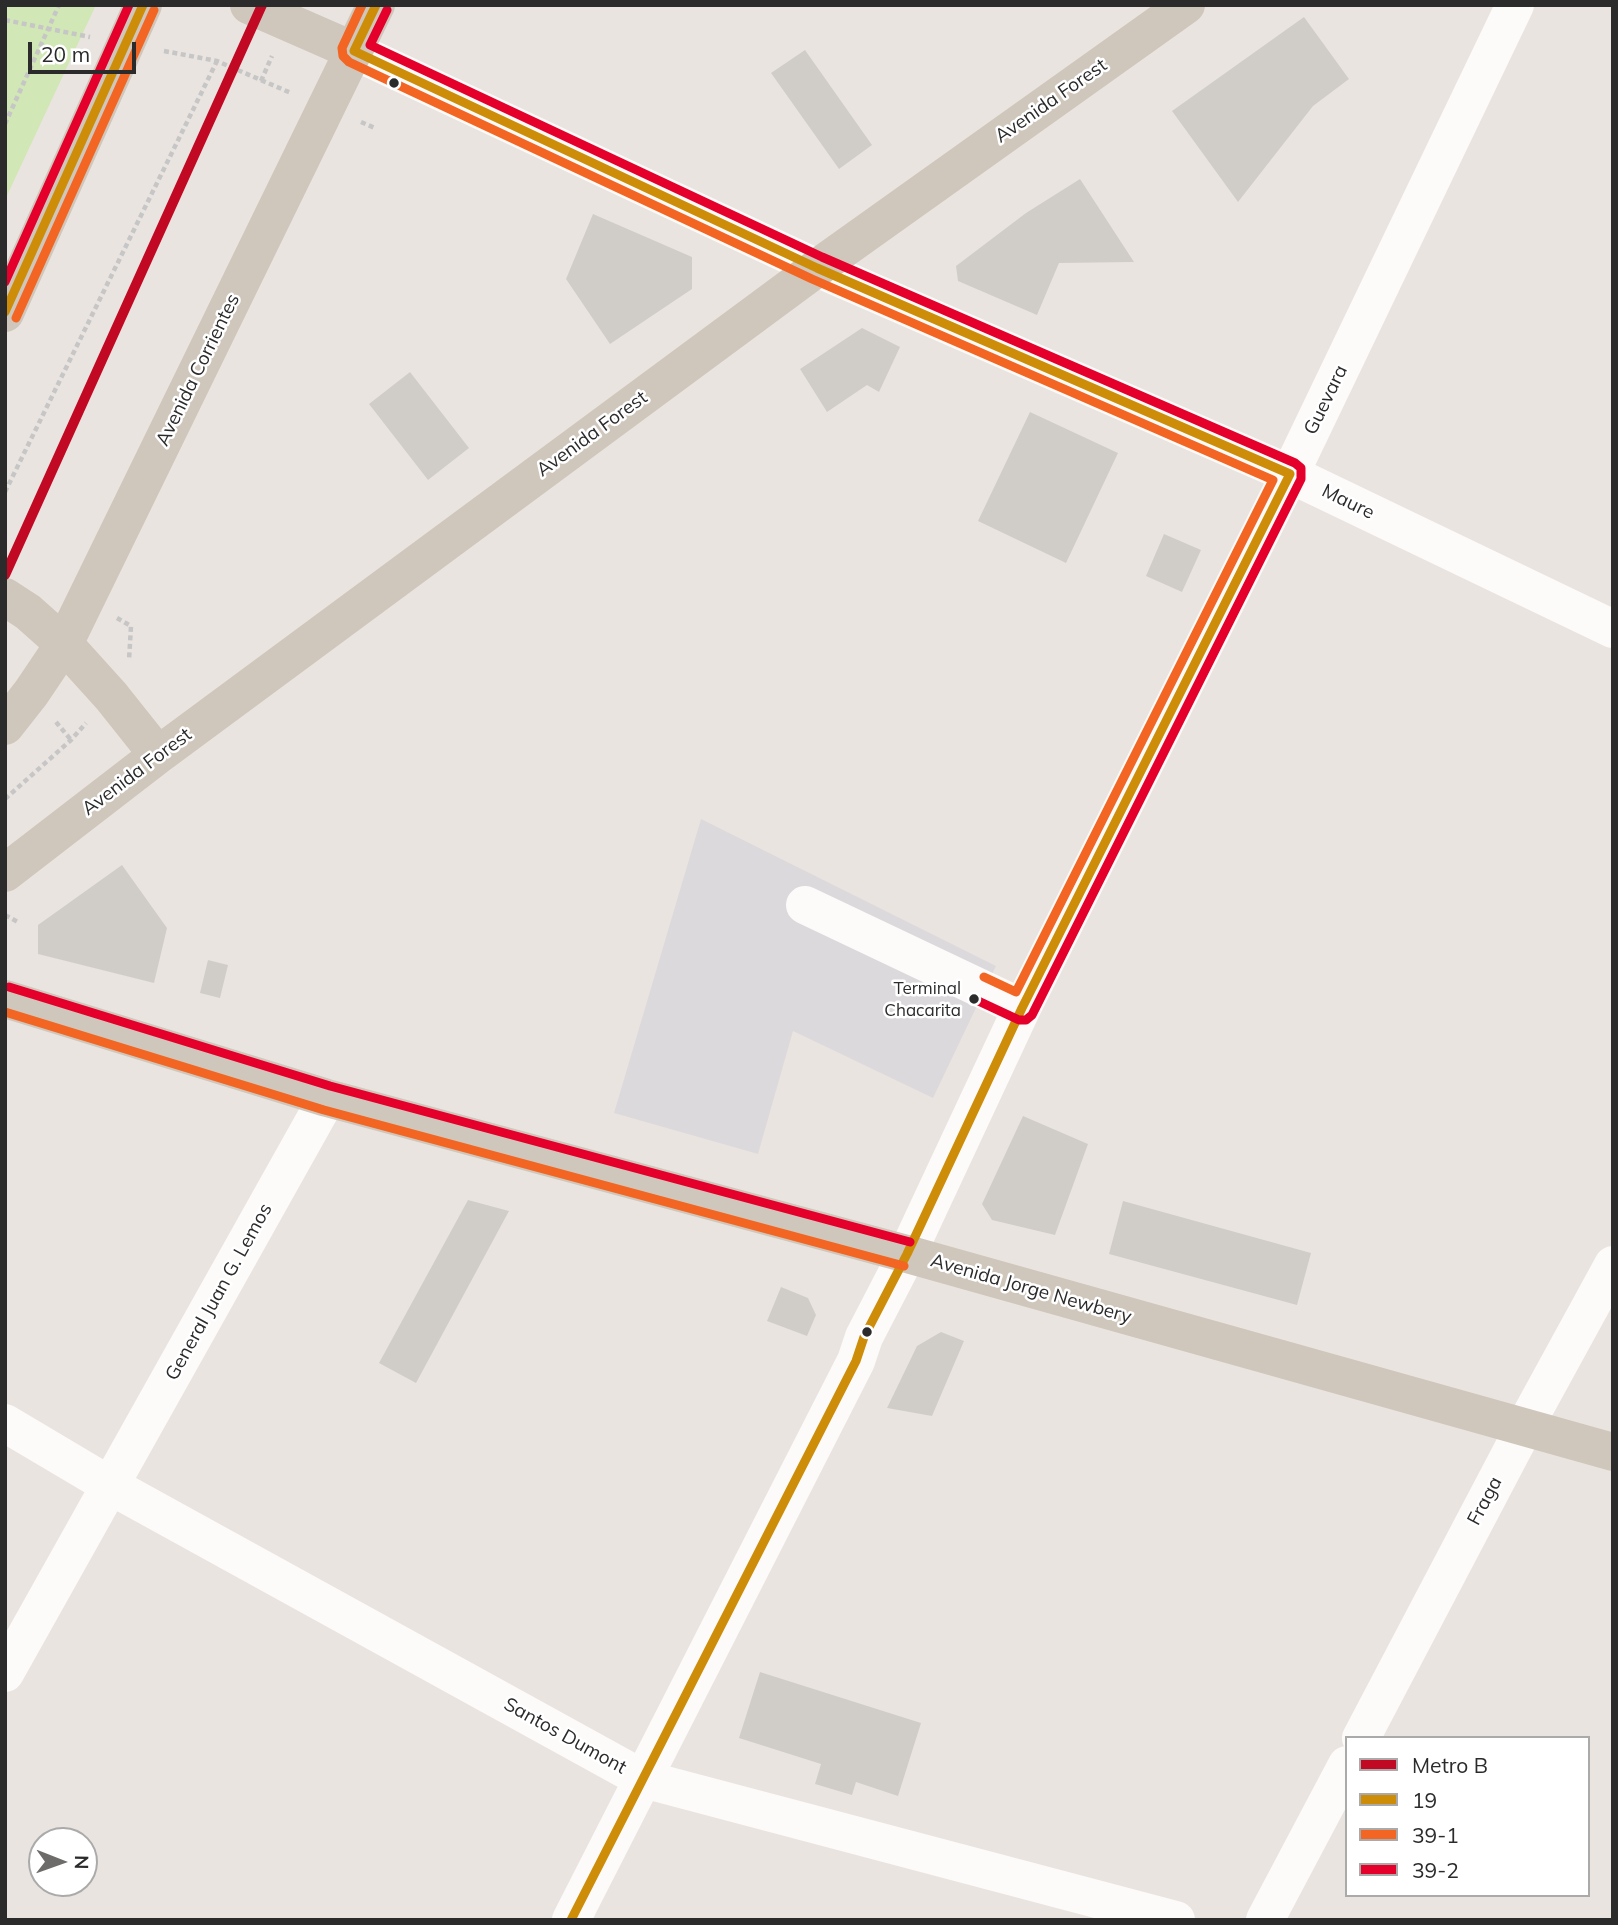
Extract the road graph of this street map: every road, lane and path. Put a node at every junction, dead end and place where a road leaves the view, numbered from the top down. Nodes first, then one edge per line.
1 (60, 5) edge
2 (143, 5) edge
3 (249, 5) edge
4 (376, 5) edge
5 (1186, 5) edge
6 (1515, 5) edge
7 (5, 20) edge
8 (49, 29) junction
9 (126, 44) junction
10 (354, 51) junction
11 (217, 61) junction
12 (327, 108) junction
13 (5, 124) edge
14 (375, 128) dead end
15 (817, 268) junction
16 (5, 313) edge
17 (1290, 474) junction
18 (5, 492) edge
19 (5, 597) edge
20 (1613, 629) edge
21 (64, 645) junction
22 (5, 726) edge
23 (158, 755) junction
24 (5, 873) edge
25 (805, 905) dead end
26 (5, 915) edge
27 (18, 922) dead end
28 (5, 999) edge
29 (1022, 1008) junction
30 (327, 1098) junction
31 (907, 1254) junction
32 (1613, 1265) edge
33 (5, 1423) edge
34 (1525, 1426) junction
35 (1613, 1452) edge
36 (111, 1486) junction
37 (5, 1673) edge
38 (1362, 1736) edge
39 (1345, 1769) edge
40 (643, 1779) junction
41 (571, 1920) edge
42 (1176, 1920) edge
43 (1265, 1920) edge

1 - 8 path
2 - 9 main road
3 - 10 main road
4 - 10 main road, Avenida Corrientes
5 - 15 main road, Avenida Forest
6 - 17 street, Guevara
7 - 8 path
8 - 9 path
8 - 13 path
9 - 11 path
9 - 16 main road
10 - 12 main road, Avenida Corrientes
10 - 15 street, Maure
11 - 12 path
11 - 18 path
12 - 14 path
12 - 21 main road, Avenida Corrientes
15 - 17 street, Maure
15 - 23 main road, Avenida Forest
17 - 20 street, Maure
17 - 29 street, Guevara
19 - 21 main road
21 - 22 main road, Avenida Corrientes
21 - 23 main road
23 - 24 main road, Avenida Forest
25 - 29 street
26 - 27 path
28 - 30 main road, Avenida Jorge Newbery
29 - 31 street, Guevara
30 - 31 main road, Avenida Jorge Newbery
30 - 36 street, General Juan G. Lemos
31 - 34 main road, Avenida Jorge Newbery
31 - 40 street, Guevara
32 - 34 street, Fraga
33 - 36 street, Santos Dumont
34 - 35 main road, Avenida Jorge Newbery
34 - 38 street, Fraga
36 - 37 street, General Juan G. Lemos
36 - 40 street, Santos Dumont
39 - 43 street
40 - 41 street, Guevara
40 - 42 street, Santos Dumont

